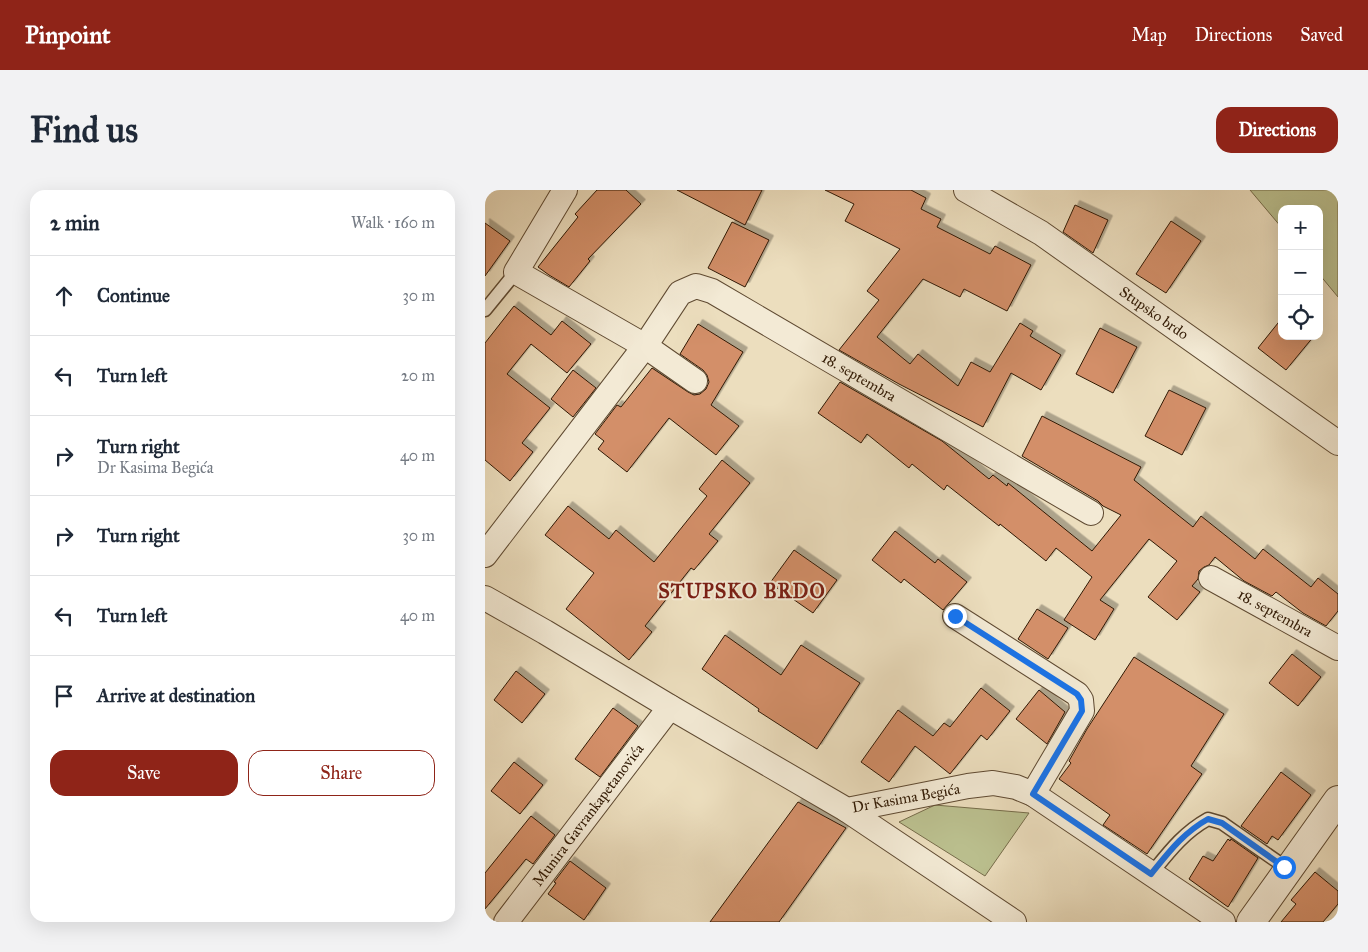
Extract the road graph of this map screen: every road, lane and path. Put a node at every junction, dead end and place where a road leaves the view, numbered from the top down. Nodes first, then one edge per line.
1 (565, 190) edge
2 (966, 190) edge
3 (516, 272) junction
4 (485, 310) edge
5 (645, 346) junction
6 (695, 380) dead end
7 (1338, 443) edge
8 (1091, 513) dead end
9 (485, 556) edge
10 (1211, 578) dead end
11 (485, 598) edge
12 (955, 616) dead end
13 (1338, 648) edge
14 (670, 708) junction
15 (1033, 794) junction
16 (1338, 800) edge
17 (847, 810) junction
18 (1288, 869) junction
19 (1151, 874) junction
20 (506, 922) edge
21 (1014, 922) edge
22 (1223, 922) edge
23 (1251, 922) edge

1 - 3 street
2 - 7 street, Stupsko brdo
3 - 4 lane
3 - 5 street
5 - 6 street
5 - 8 street, 18. septembra
5 - 9 street, 18. septembra
10 - 13 street, 18. septembra
11 - 14 street, Dr Kasima Begića
12 - 15 street
14 - 17 street, Dr Kasima Begića
14 - 20 street, Munira Gavrankapetanovića
15 - 17 street, Dr Kasima Begića
15 - 19 street, Dr Kasima Begića
16 - 18 street
17 - 21 street
18 - 19 lane
18 - 23 street
19 - 22 street, Dr Kasima Begića

